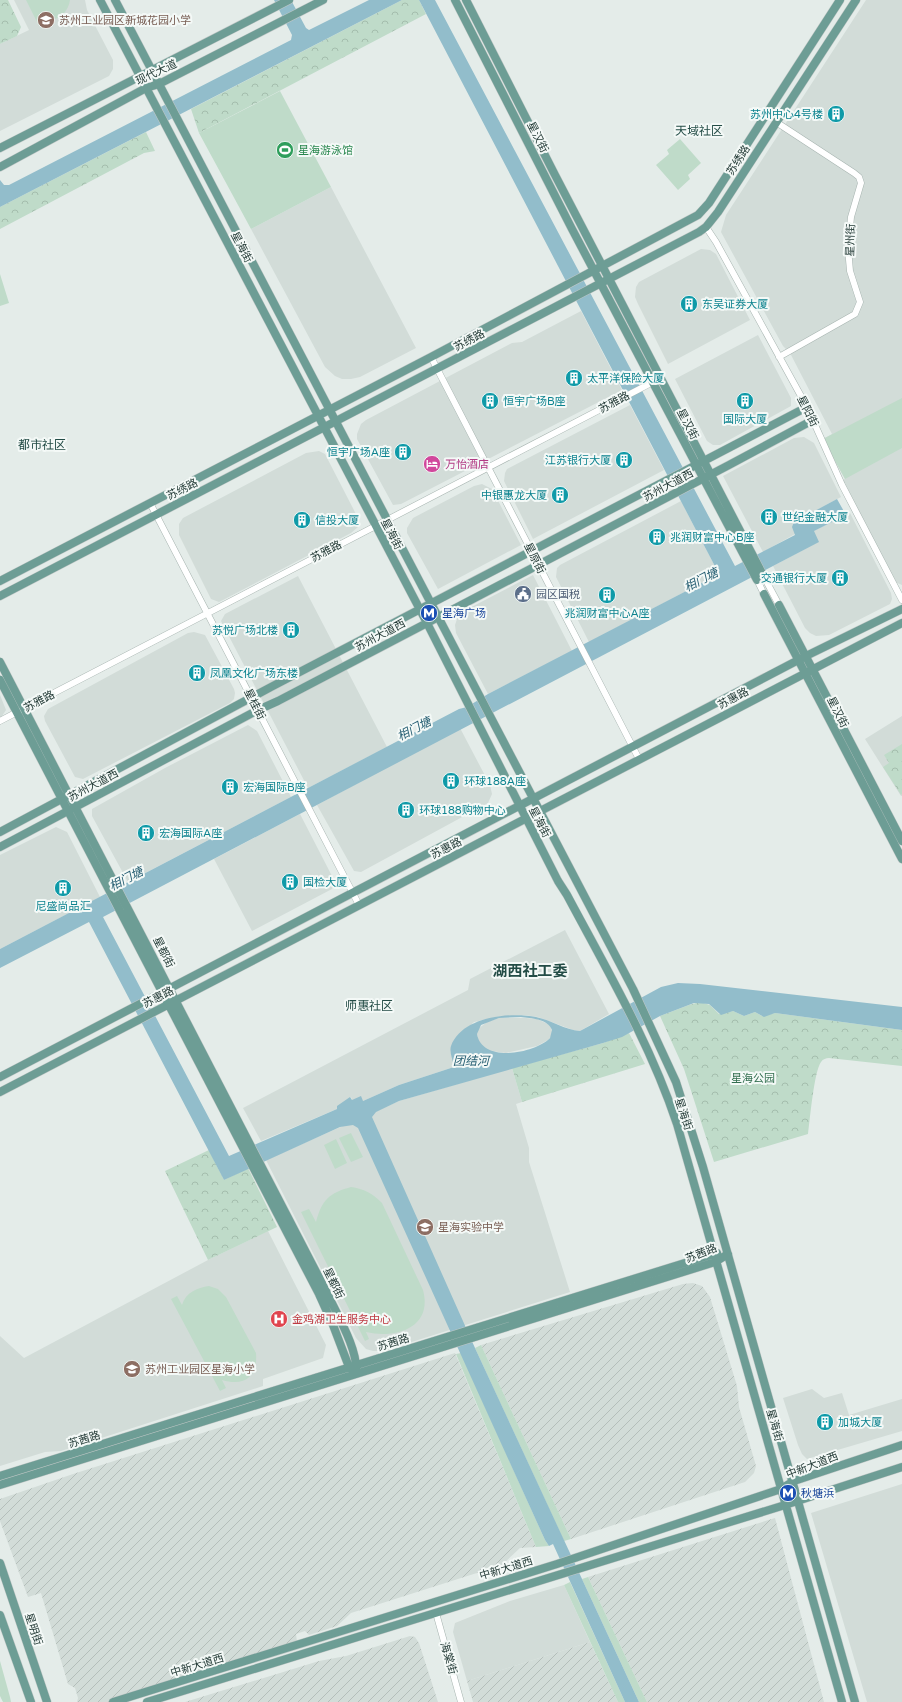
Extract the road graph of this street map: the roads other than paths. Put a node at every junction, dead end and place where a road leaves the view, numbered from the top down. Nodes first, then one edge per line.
1 (100, 0) edge
2 (115, 0) edge
3 (288, 0) edge
4 (323, 0) edge
5 (455, 0) edge
6 (466, 0) edge
7 (840, 0) edge
8 (856, 0) edge
9 (151, 70) junction
10 (140, 76) junction
11 (159, 84) junction
12 (146, 88) junction
13 (776, 122) junction
14 (0, 148) edge
15 (0, 167) edge
16 (706, 227) junction
17 (598, 268) junction
18 (605, 281) junction
19 (431, 357) junction
20 (779, 357) junction
21 (437, 369) junction
22 (653, 382) junction
23 (806, 407) junction
24 (329, 409) junction
25 (318, 415) junction
26 (813, 420) junction
27 (336, 422) junction
28 (324, 428) junction
29 (700, 462) junction
30 (488, 468) junction
31 (704, 479) junction
32 (150, 503) junction
33 (156, 514) junction
34 (387, 520) junction
35 (376, 526) junction
36 (531, 550) junction
37 (539, 565) junction
38 (761, 579) junction
39 (0, 581) edge
40 (764, 594) joint
41 (0, 596) edge
42 (902, 600) edge
43 (431, 603) junction
44 (779, 605) joint
45 (419, 609) junction
46 (902, 609) edge
47 (208, 613) junction
48 (438, 617) junction
49 (427, 623) junction
50 (902, 623) edge
51 (802, 658) junction
52 (0, 662) edge
53 (809, 671) junction
54 (0, 680) edge
55 (252, 698) junction
56 (25, 708) junction
57 (258, 710) junction
58 (17, 712) junction
59 (0, 721) edge
60 (633, 747) junction
61 (639, 759) junction
62 (70, 795) junction
63 (533, 798) junction
64 (62, 799) junction
65 (519, 805) junction
66 (76, 806) junction
67 (68, 811) junction
68 (540, 811) junction
69 (526, 818) junction
70 (0, 832) edge
71 (902, 841) edge
72 (0, 847) edge
73 (902, 859) edge
74 (353, 893) junction
75 (359, 905) junction
76 (170, 988) junction
77 (162, 992) junction
78 (176, 1000) junction
79 (168, 1004) junction
80 (0, 1077) edge
81 (0, 1092) edge
82 (728, 1254) junction
83 (714, 1258) junction
84 (447, 1341) junction
85 (353, 1366) junction
86 (356, 1374) junction
87 (902, 1446) edge
88 (902, 1466) edge
89 (0, 1476) edge
90 (794, 1481) junction
91 (0, 1485) edge
92 (781, 1489) junction
93 (798, 1501) junction
94 (785, 1505) junction
95 (0, 1564) edge
96 (436, 1613) junction
97 (0, 1615) edge
98 (31, 1702) edge
99 (47, 1702) edge
100 (113, 1702) edge
101 (147, 1702) edge
102 (461, 1702) edge
103 (842, 1702) edge
104 (855, 1702) edge

1 - 10 main road, 星海街
2 - 9 main road, 星海街
3 - 9 main road, 现代大道
4 - 11 main road, 现代大道
5 - 17 main road, 星汉街
6 - 17 main road, 星汉街
7 - 17 main road, 苏绣路
8 - 13 main road, 苏绣路
9 - 10 main road, 现代大道
9 - 11 main road, 星海街
10 - 12 main road, 星海街
10 - 14 main road, 现代大道
11 - 12 main road, 现代大道
11 - 24 main road, 星海街
12 - 15 main road, 现代大道
12 - 25 main road, 星海街
13 - 16 main road, 苏绣路
13 - 20 street, 星州街
16 - 18 main road, 苏绣路
16 - 20 street, 星阳街
17 - 18 main road, 星汉街
17 - 19 main road, 苏绣路
18 - 21 main road, 苏绣路
18 - 22 main road, 星汉街
18 - 29 main road, 星汉街
19 - 21 street, 星原街
19 - 24 main road, 苏绣路
20 - 23 street, 星阳街
21 - 27 main road, 苏绣路
21 - 30 street, 星原街
22 - 29 main road, 星汉街
22 - 30 street, 苏雅路
23 - 26 street, 星阳街
23 - 29 main road, 苏州大道西
24 - 25 main road, 苏绣路
24 - 27 main road, 星海街
25 - 28 main road, 星海街
25 - 32 main road, 苏绣路
26 - 31 main road, 苏州大道西
26 - 42 street, 星阳街
27 - 28 main road, 苏绣路
27 - 34 main road, 星海街
28 - 33 main road, 苏绣路
28 - 35 main road, 星海街
29 - 31 main road, 星汉街
29 - 36 main road, 苏州大道西
30 - 34 street, 苏雅路
30 - 36 street, 星原街
31 - 37 main road, 苏州大道西
31 - 38 main road, 星汉街
32 - 33 street, 星桂街
32 - 39 main road, 苏绣路
33 - 41 main road, 苏绣路
33 - 47 street, 星桂街
34 - 35 street, 苏雅路
34 - 43 main road, 星海街
35 - 45 main road, 星海街
35 - 47 street, 苏雅路
36 - 37 street, 星原街
36 - 43 main road, 苏州大道西
37 - 48 main road, 苏州大道西
37 - 60 street, 星原街
38 - 40 street, 星汉街
38 - 44 street, 星汉街
40 - 51 main road, 星汉街
43 - 45 main road, 苏州大道西
43 - 48 main road, 星海街
44 - 51 main road, 星汉街
45 - 49 main road, 星海街
45 - 55 main road, 苏州大道西
46 - 51 main road, 苏惠路
47 - 55 street, 星桂街
47 - 56 street, 苏雅路
48 - 49 main road, 苏州大道西
48 - 63 main road, 星海街
49 - 57 main road, 苏州大道西
49 - 65 main road, 星海街
50 - 53 main road, 苏惠路
51 - 53 main road, 星汉街
51 - 60 main road, 苏惠路
52 - 56 main road, 星都街
53 - 61 main road, 苏惠路
53 - 71 main road, 星汉街
53 - 73 main road, 星汉街
54 - 58 main road, 星都街
55 - 57 street, 星桂街
55 - 62 main road, 苏州大道西
56 - 58 street, 苏雅路
56 - 62 main road, 星都街
57 - 66 main road, 苏州大道西
57 - 74 street, 星桂街
58 - 59 street, 苏雅路
58 - 64 main road, 星都街
60 - 61 street, 星原街
60 - 63 main road, 苏惠路
61 - 68 main road, 苏惠路
62 - 64 main road, 苏州大道西
62 - 66 main road, 星都街
63 - 65 main road, 苏惠路
63 - 68 main road, 星海街
64 - 67 main road, 星都街
64 - 70 main road, 苏州大道西
65 - 69 main road, 星海街
65 - 74 main road, 苏惠路
66 - 67 main road, 苏州大道西
66 - 76 main road, 星都街
67 - 72 main road, 苏州大道西
67 - 77 main road, 星都街
68 - 69 main road, 苏惠路
68 - 82 main road, 星海街
69 - 75 main road, 苏惠路
69 - 83 main road, 星海街
74 - 75 street, 星桂街
74 - 76 main road, 苏惠路
75 - 78 main road, 苏惠路
76 - 77 main road, 苏惠路
76 - 78 main road, 星都街
77 - 79 main road, 星都街
77 - 80 main road, 苏惠路
78 - 79 main road, 苏惠路
78 - 85 main road, 星都街
79 - 81 main road, 苏惠路
79 - 85 main road, 星都街
82 - 83 main road, 苏茜路
82 - 90 main road, 星海街
83 - 84 main road, 苏茜路
83 - 92 main road, 星海街
84 - 85 main road, 苏茜路
84 - 86 main road, 苏茜路
85 - 86 main road, 星都街
85 - 89 main road, 苏茜路
86 - 91 main road, 苏茜路
87 - 90 main road, 中新大道西
88 - 93 main road, 中新大道西
90 - 92 main road, 中新大道西
90 - 93 main road, 星海街
92 - 94 main road, 星海街
92 - 100 main road, 中新大道西
93 - 94 main road, 中新大道西
93 - 104 main road, 星海街
94 - 96 main road, 中新大道西
94 - 103 main road, 星海街
95 - 99 main road, 星明街
96 - 101 main road, 中新大道西
96 - 102 street, 海棠街
97 - 98 main road

